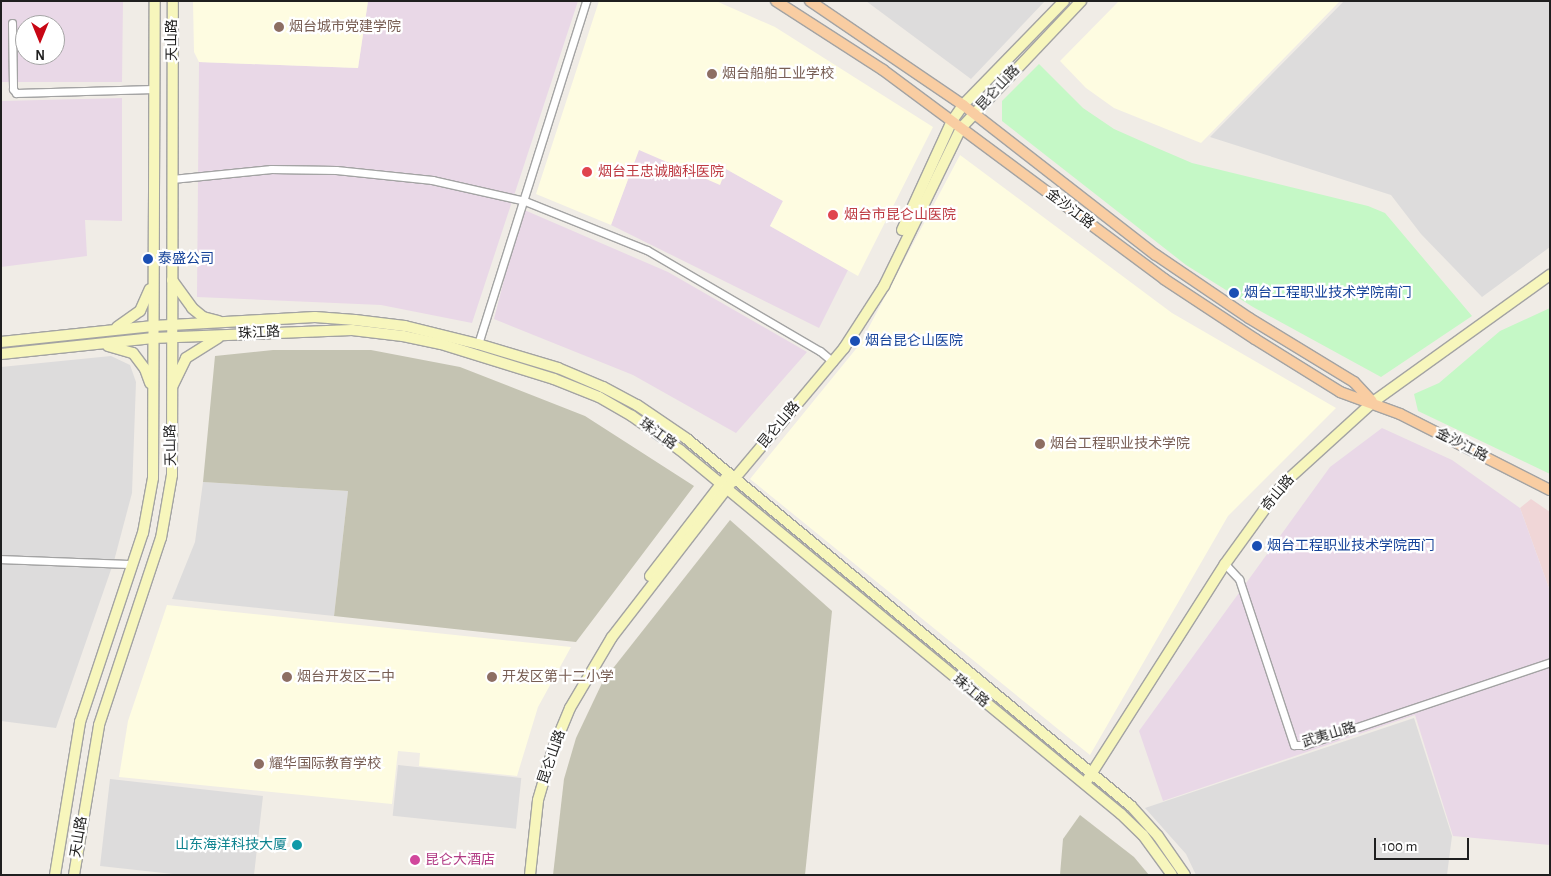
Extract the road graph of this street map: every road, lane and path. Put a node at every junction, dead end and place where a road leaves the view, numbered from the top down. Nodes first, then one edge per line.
1 (155, 1) edge
2 (173, 1) edge
3 (586, 1) edge
4 (776, 1) edge
5 (810, 1) edge
6 (1064, 1) edge
7 (1081, 1) edge
8 (12, 23) dead end
9 (154, 89) junction
10 (963, 105) junction
11 (973, 114) junction
12 (952, 120) junction
13 (961, 128) junction
14 (172, 179) junction
15 (524, 202) junction
16 (1550, 275) edge
17 (172, 280) junction
18 (153, 281) junction
19 (226, 323) junction
20 (153, 326) junction
21 (172, 326) junction
22 (109, 331) junction
23 (226, 334) junction
24 (153, 338) junction
25 (171, 338) junction
26 (1, 342) edge
27 (478, 344) junction
28 (82, 345) junction
29 (1, 354) edge
30 (833, 362) junction
31 (153, 390) junction
32 (170, 390) junction
33 (1373, 402) junction
34 (732, 476) junction
35 (724, 485) junction
36 (1550, 490) edge
37 (1, 559) edge
38 (132, 564) junction
39 (1225, 564) junction
40 (1550, 662) edge
41 (1091, 775) junction
42 (1085, 784) junction
43 (55, 875) edge
44 (74, 875) edge
45 (523, 875) edge
46 (530, 875) edge
47 (1172, 875) edge
48 (1185, 875) edge

1 - 9 street, 天山路
2 - 14 street, 天山路
3 - 15 street
4 - 12 main road, 金沙江路
5 - 10 main road, 金沙江路
6 - 10 street, 昆仑山路
7 - 11 street, 昆仑山路
8 - 9 street
9 - 18 street, 天山路
10 - 11 main road, 金沙江路
10 - 12 street, 昆仑山路
11 - 13 street, 昆仑山路
11 - 33 main road, 金沙江路
12 - 13 main road, 金沙江路
12 - 34 street, 昆仑山路
13 - 30 street, 昆仑山路
13 - 33 main road, 金沙江路
14 - 15 street
14 - 17 street, 天山路
15 - 27 street
15 - 30 street
16 - 33 street, 奇山路
17 - 19 street
17 - 21 street, 天山路
18 - 20 street, 天山路
18 - 22 street
19 - 21 street
19 - 27 street
20 - 21 street
20 - 22 street
20 - 24 street, 天山路
21 - 25 street, 天山路
22 - 26 street
23 - 25 street, 珠江路
23 - 32 street
23 - 35 street, 珠江路
24 - 25 street, 珠江路
24 - 28 street, 珠江路
24 - 31 street, 天山路
25 - 32 street, 天山路
27 - 34 street
28 - 29 street, 珠江路
28 - 31 street
30 - 34 street, 昆仑山路
31 - 38 street, 天山路
32 - 44 street, 天山路
33 - 36 main road, 金沙江路
33 - 39 street, 奇山路
34 - 35 street, 昆仑山路
34 - 41 street
35 - 42 street, 珠江路
35 - 45 street, 昆仑山路
35 - 46 street, 昆仑山路
37 - 38 street
38 - 43 street, 天山路
39 - 40 street, 武夷山路
39 - 41 street, 奇山路
41 - 42 street, 奇山路
41 - 48 street
42 - 47 street, 珠江路

